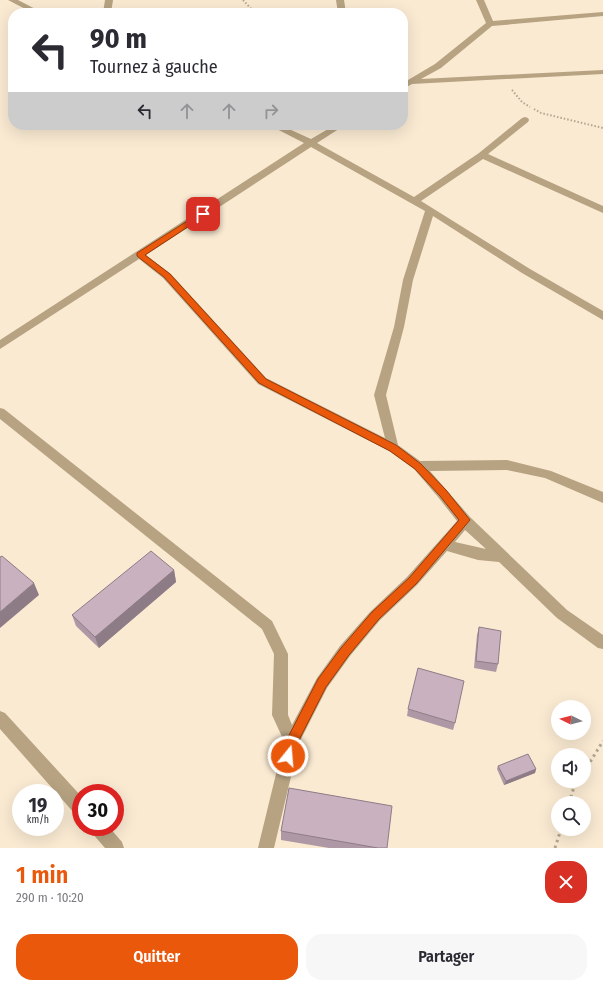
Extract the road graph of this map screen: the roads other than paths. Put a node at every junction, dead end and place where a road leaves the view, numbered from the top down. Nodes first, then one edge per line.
1 (12, 0) edge
2 (480, 0) edge
3 (29, 8) edge
4 (603, 14) edge
5 (490, 24) junction
6 (603, 72) edge
7 (408, 81) edge
8 (408, 82) edge
9 (525, 120) dead end
10 (283, 130) edge
11 (332, 130) edge
12 (311, 144) junction
13 (482, 155) junction
14 (414, 201) junction
15 (430, 210) junction
16 (603, 210) edge
17 (140, 255) junction
18 (603, 316) edge
19 (0, 346) edge
20 (0, 412) edge
21 (393, 448) junction
22 (418, 466) junction
23 (603, 498) edge
24 (465, 520) junction
25 (445, 545) junction
26 (503, 557) junction
27 (603, 642) edge
28 (0, 718) edge
29 (292, 741) junction
30 (72, 798) edge
31 (106, 836) edge
32 (116, 848) edge
33 (266, 848) edge

1 - 3 street
2 - 5 street
4 - 5 street
5 - 7 street
6 - 8 street
9 - 13 street
10 - 12 street
11 - 12 street
12 - 14 street
12 - 17 street
13 - 14 street
13 - 16 street
14 - 15 street
15 - 18 street
15 - 21 street
17 - 19 street
17 - 21 street
20 - 29 street
21 - 22 street
22 - 23 street
22 - 24 street
24 - 25 street
24 - 26 street
25 - 26 street
25 - 29 street
26 - 27 street
28 - 30 street
29 - 33 street
31 - 32 street

